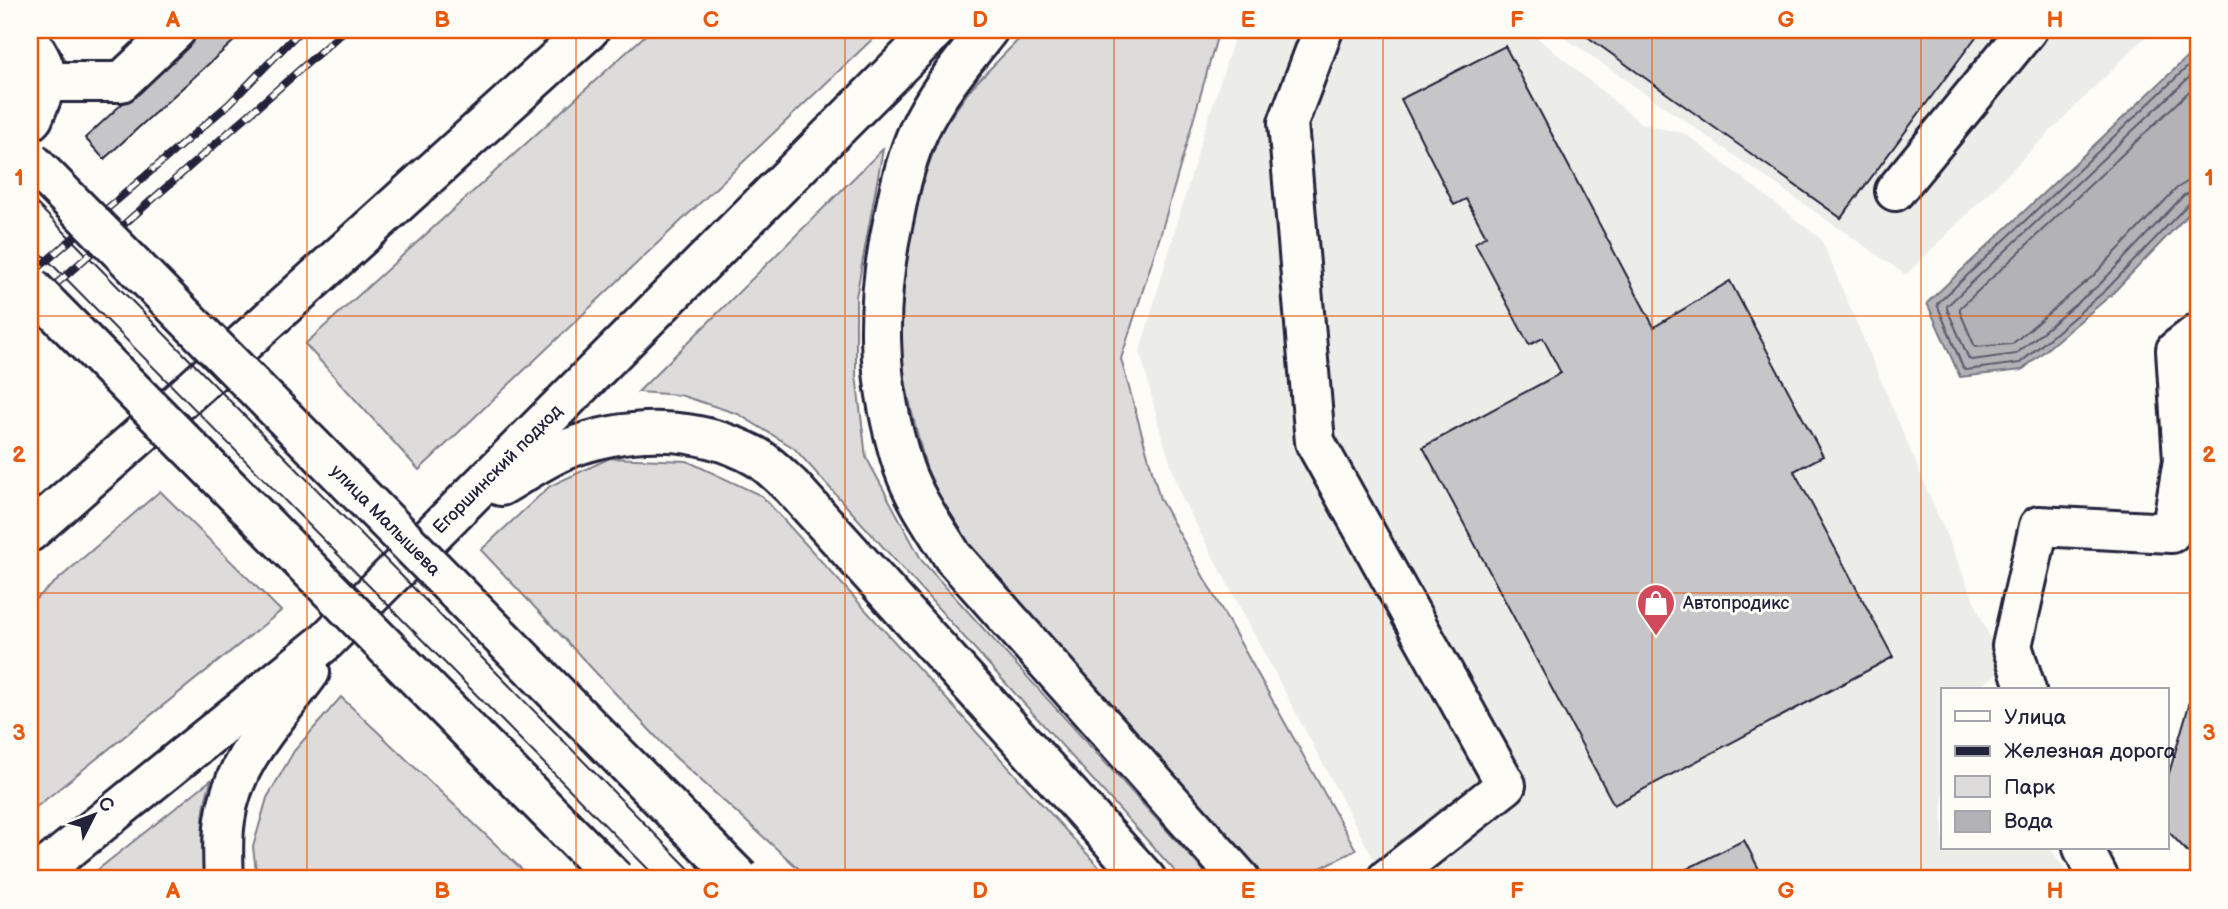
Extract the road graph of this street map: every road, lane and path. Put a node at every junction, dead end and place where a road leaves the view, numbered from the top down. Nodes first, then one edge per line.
1 (176, 30) edge
2 (589, 30) edge
3 (935, 30) edge
4 (988, 30) edge
5 (1323, 30) edge
6 (2027, 30) edge
7 (30, 42) edge
8 (47, 82) junction
9 (30, 121) edge
10 (30, 160) edge
11 (1895, 191) dead end
12 (30, 286) edge
13 (2198, 333) edge
14 (454, 514) junction
15 (30, 532) edge
16 (326, 642) junction
17 (2025, 688) edge
18 (2084, 850) edge
19 (32, 879) edge
20 (224, 879) edge
21 (615, 879) edge
22 (740, 879) edge
23 (1146, 879) edge
24 (1240, 879) edge
25 (1387, 879) edge
26 (2099, 879) edge

1 - 8 main road
2 - 15 main road
3 - 14 main road, Егоршинский подход
4 - 24 main road
5 - 25 main road
6 - 11 main road
7 - 8 main road
8 - 9 main road
10 - 22 main road, улица Малышева, bridge
12 - 21 main road, bridge
13 - 17 main road
14 - 16 main road, Егоршинский подход
14 - 23 main road
16 - 19 main road, Егоршинский подход
16 - 20 main road
18 - 26 main road

